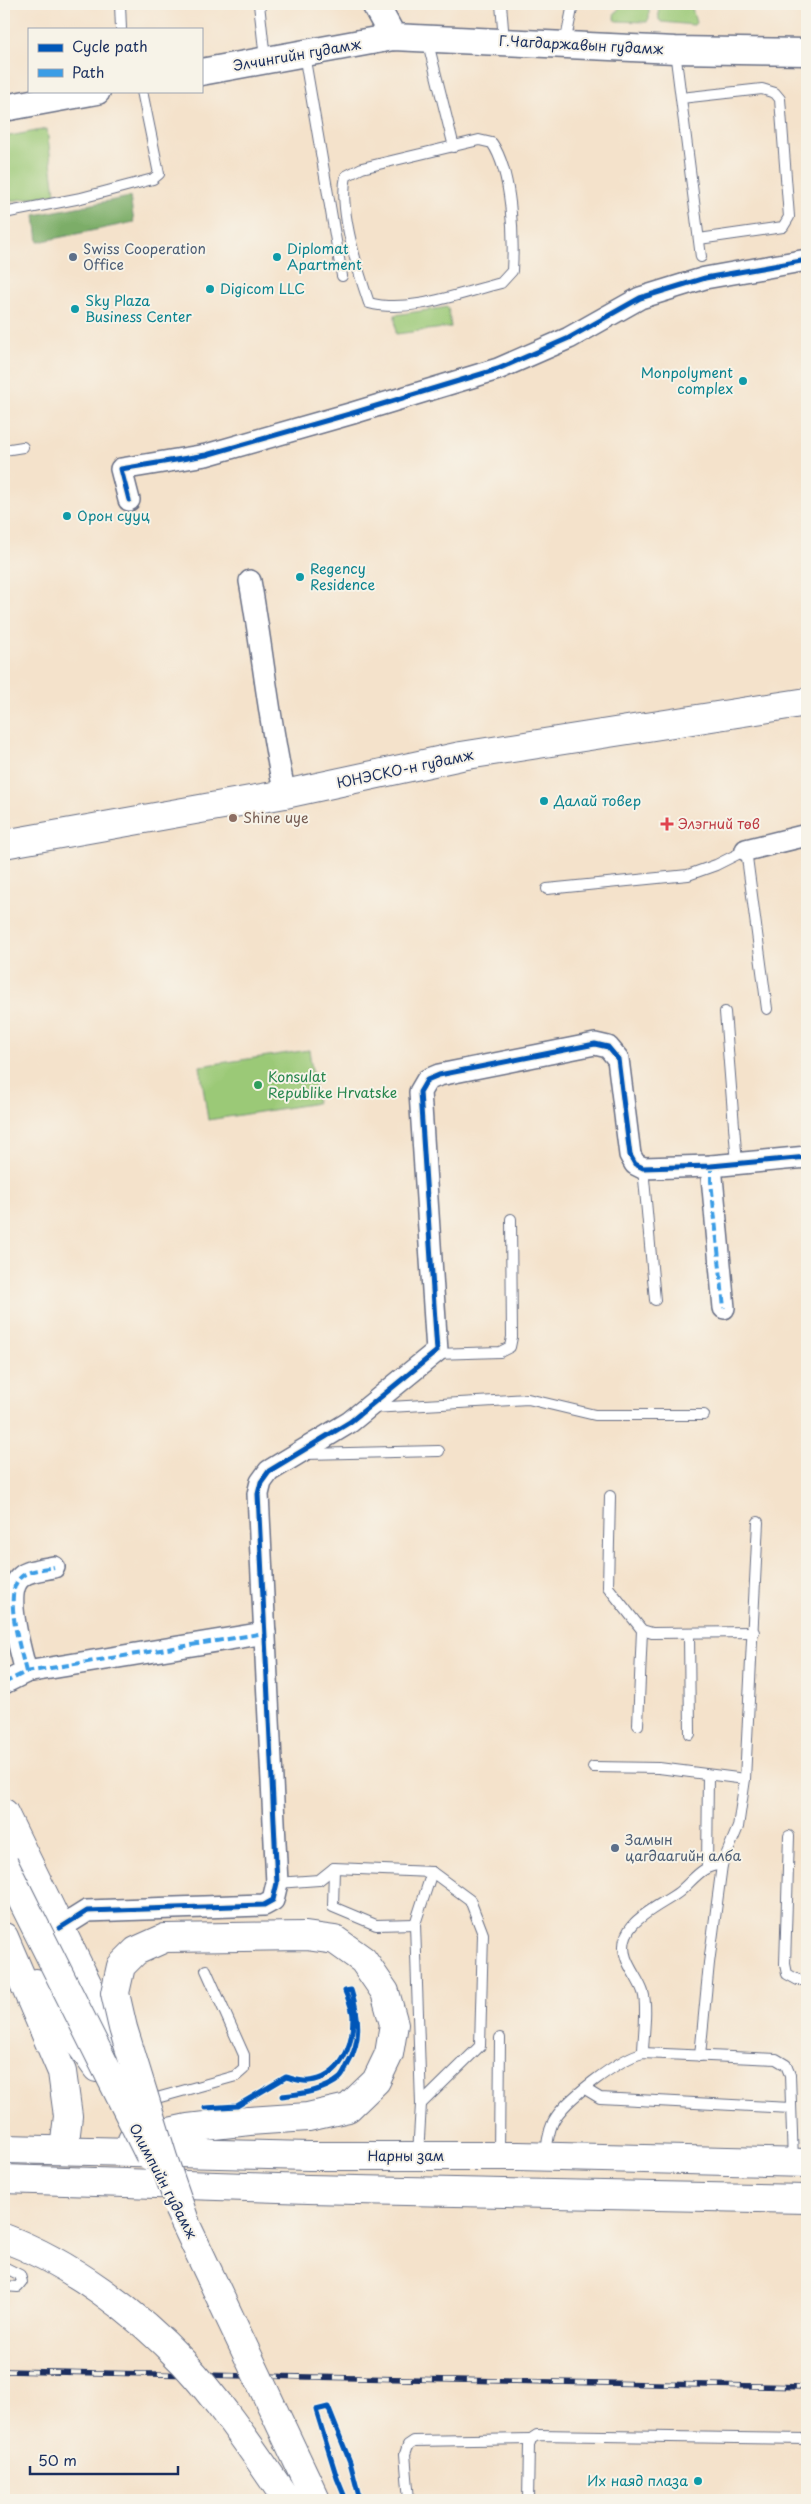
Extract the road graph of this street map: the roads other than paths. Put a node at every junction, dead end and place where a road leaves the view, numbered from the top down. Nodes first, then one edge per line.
1 (120, 4) edge
2 (260, 4) edge
3 (375, 4) edge
4 (501, 4) edge
5 (573, 4) edge
6 (121, 28) edge
7 (393, 37) junction
8 (426, 38) junction
9 (504, 42) junction
10 (565, 45) junction
11 (675, 50) junction
12 (807, 52) edge
13 (304, 53) junction
14 (266, 60) junction
15 (202, 72) edge
16 (92, 92) edge
17 (142, 92) edge
18 (681, 98) junction
19 (4, 108) edge
20 (454, 147) junction
21 (4, 213) edge
22 (700, 239) junction
23 (701, 257) dead end
24 (807, 260) edge
25 (342, 276) dead end
26 (23, 447) dead end
27 (4, 450) edge
28 (129, 500) dead end
29 (250, 581) dead end
30 (807, 702) edge
31 (284, 794) junction
32 (807, 835) edge
33 (4, 844) edge
34 (746, 850) junction
35 (547, 889) dead end
36 (767, 1009) dead end
37 (725, 1012) dead end
38 (807, 1158) edge
39 (737, 1164) junction
40 (711, 1166) junction
41 (643, 1168) junction
42 (511, 1219) dead end
43 (655, 1300) dead end
44 (724, 1308) dead end
45 (434, 1354) junction
46 (368, 1408) junction
47 (704, 1415) dead end
48 (439, 1451) dead end
49 (299, 1454) junction
50 (610, 1496) dead end
51 (758, 1522) dead end
52 (54, 1567) dead end
53 (642, 1630) junction
54 (754, 1632) junction
55 (265, 1633) junction
56 (689, 1633) junction
57 (26, 1672) junction
58 (4, 1683) edge
59 (638, 1725) dead end
60 (690, 1734) dead end
61 (593, 1767) dead end
62 (708, 1775) junction
63 (745, 1779) junction
64 (6, 1832) edge
65 (789, 1836) dead end
66 (4, 1864) edge
67 (722, 1865) junction
68 (707, 1867) junction
69 (334, 1868) junction
70 (432, 1872) junction
71 (4, 1882) edge
72 (277, 1883) junction
73 (40, 1885) junction
74 (415, 1924) junction
75 (60, 1928) junction
76 (4, 1937) edge
77 (206, 1970) dead end
78 (807, 1980) edge
79 (500, 2038) dead end
80 (643, 2053) junction
81 (700, 2056) junction
82 (586, 2089) junction
83 (133, 2102) junction
84 (421, 2104) junction
85 (791, 2108) junction
86 (168, 2143) junction
87 (4, 2145) edge
88 (4, 2149) edge
89 (31, 2150) junction
90 (73, 2150) junction
91 (418, 2155) junction
92 (309, 2156) junction
93 (499, 2156) junction
94 (546, 2157) junction
95 (794, 2163) edge
96 (4, 2179) edge
97 (308, 2189) junction
98 (807, 2193) edge
99 (776, 2198) junction
100 (807, 2199) edge
101 (186, 2224) junction
102 (4, 2238) edge
103 (4, 2267) edge
104 (4, 2286) edge
105 (531, 2439) junction
106 (807, 2439) edge
107 (288, 2500) edge
108 (316, 2500) edge
109 (409, 2500) edge
110 (528, 2500) edge

1 - 6 lane
2 - 14 lane
3 - 7 street
4 - 9 lane
5 - 10 lane
7 - 8 street, Г.Чагдаржавын гудамж
7 - 13 street, Элчингийн гудамж
8 - 9 street, Г.Чагдаржавын гудамж
8 - 20 lane
9 - 10 street, Г.Чагдаржавын гудамж
10 - 11 street, Г.Чагдаржавын гудамж
11 - 12 street, Г.Чагдаржавын гудамж
11 - 18 lane
13 - 14 street, Элчингийн гудамж
13 - 25 lane
14 - 15 street, Элчингийн гудамж
16 - 19 street
17 - 21 lane
18 - 22 lane
18 - 22 lane
20 - 20 lane
22 - 23 lane
24 - 28 street
26 - 27 lane
29 - 31 street
30 - 31 main road, ЮНЭСКО-н гудамж
31 - 33 main road, ЮНЭСКО-н гудамж
32 - 34 street
34 - 35 lane
34 - 36 lane
37 - 39 lane
38 - 39 street
39 - 40 street
40 - 41 street
40 - 44 street
41 - 43 lane
41 - 45 street
42 - 45 lane
45 - 46 street
46 - 47 lane
46 - 49 street
48 - 49 lane
49 - 55 street
50 - 53 lane
51 - 54 lane
52 - 57 street
53 - 56 lane
53 - 59 lane
54 - 56 lane
54 - 63 lane
55 - 57 street
55 - 72 street
56 - 60 lane
57 - 58 street
61 - 62 lane
62 - 63 lane
62 - 68 lane
63 - 67 lane
64 - 73 main road
65 - 78 lane
66 - 83 main road, Олимпийн гудамж, bridge
67 - 68 lane
67 - 81 lane
68 - 80 lane
69 - 70 lane
69 - 72 lane
69 - 74 lane
70 - 74 lane
70 - 84 lane
71 - 73 main road
72 - 75 street
73 - 75 main road
74 - 84 lane
75 - 83 main road
76 - 83 main road, bridge
76 - 90 main road
77 - 83 lane
79 - 93 lane
80 - 81 lane
80 - 82 lane
81 - 85 lane
82 - 85 lane
82 - 94 lane
83 - 86 main road
83 - 101 main road, Олимпийн гудамж, bridge
84 - 91 lane
85 - 95 lane
86 - 90 main road, Нарны зам
86 - 92 main road, Нарны зам
86 - 101 main road, bridge
87 - 89 main road
88 - 89 main road, Нарны зам
89 - 90 main road, Нарны зам
91 - 92 main road, Нарны зам
91 - 93 main road, Нарны зам
92 - 97 main road
93 - 94 main road, Нарны зам
94 - 95 main road, Нарны зам
95 - 98 main road
95 - 99 main road
96 - 97 main road
97 - 99 main road
99 - 100 main road
101 - 108 main road, Олимпийн гудамж, bridge
102 - 107 main road, bridge
103 - 104 lane
105 - 106 lane
105 - 109 lane
105 - 110 lane

